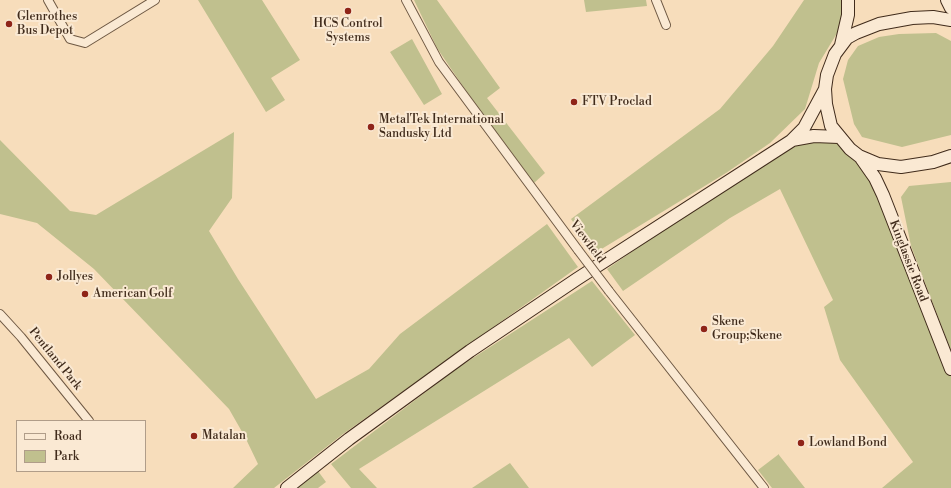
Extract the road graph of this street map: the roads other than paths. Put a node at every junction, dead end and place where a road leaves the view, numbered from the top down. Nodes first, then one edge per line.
1 (48, 0) edge
2 (155, 0) edge
3 (406, 0) edge
4 (656, 0) edge
5 (848, 0) edge
6 (947, 0) edge
7 (951, 8) edge
8 (951, 20) edge
9 (666, 25) dead end
10 (841, 45) junction
11 (825, 89) junction
12 (839, 137) junction
13 (791, 141) junction
14 (859, 156) junction
15 (951, 156) edge
16 (0, 314) edge
17 (951, 369) edge
18 (88, 420) edge
19 (287, 488) edge
20 (764, 488) edge

1 - 2 street
3 - 20 street, Viewfield, bridge
4 - 9 street
5 - 10 main road
6 - 7 main road
8 - 10 main road
10 - 11 main road
11 - 12 main road
11 - 13 main road
12 - 13 main road
12 - 14 main road
13 - 19 main road
14 - 15 main road
14 - 17 main road, Kinglassie Road
16 - 18 street, Pentland Park

